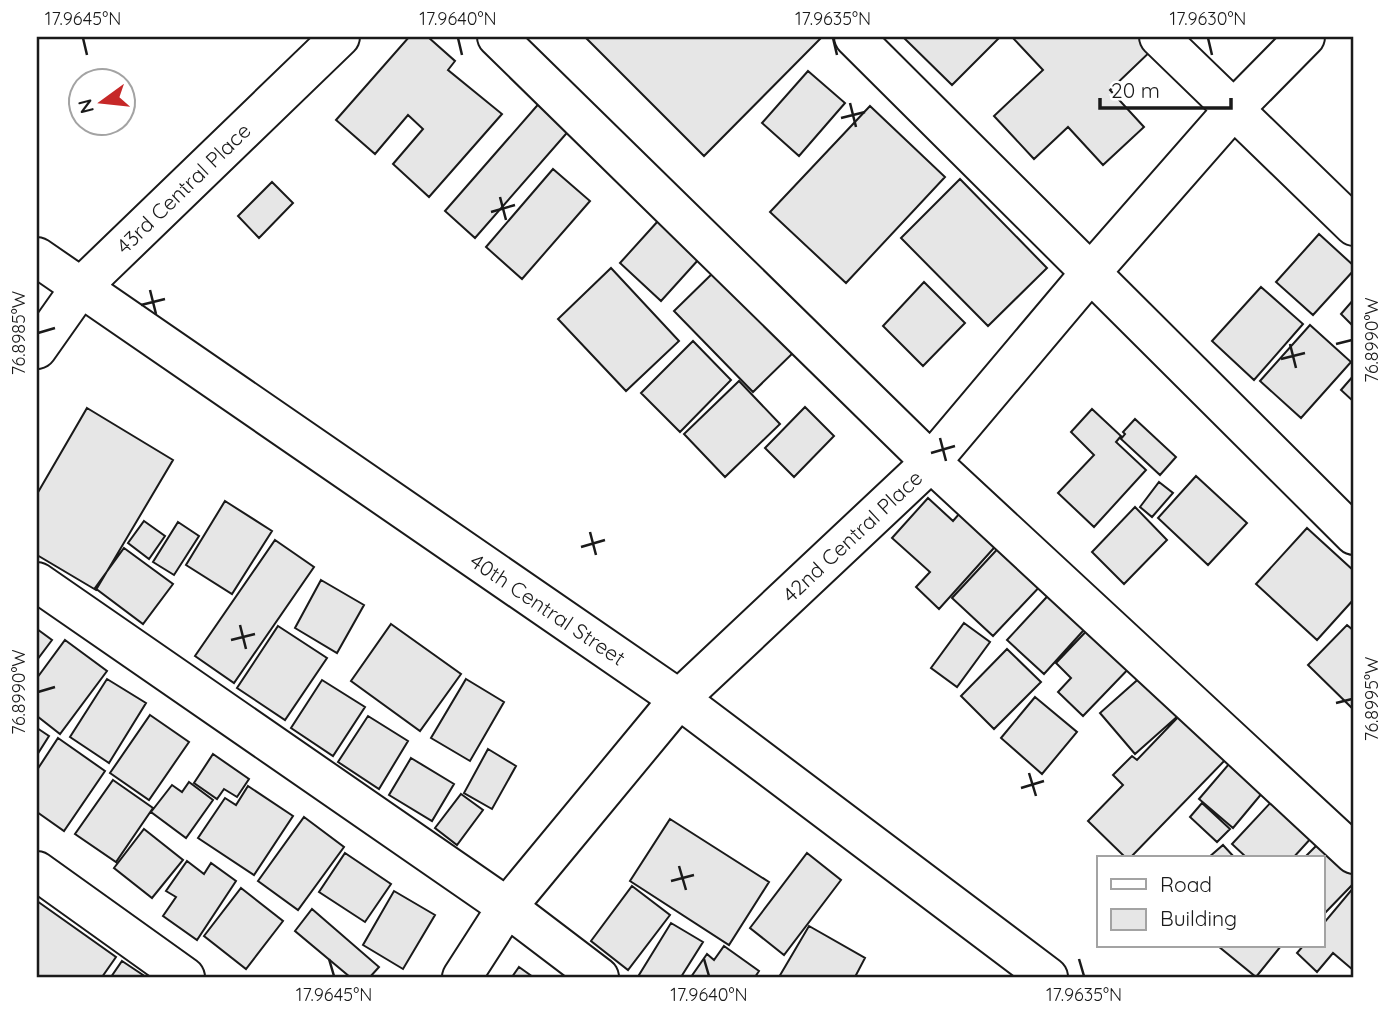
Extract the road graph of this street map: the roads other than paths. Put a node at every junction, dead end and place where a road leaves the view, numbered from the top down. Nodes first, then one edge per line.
1 (340, 37) edge
2 (497, 37) edge
3 (854, 37) edge
4 (1158, 37) edge
5 (1305, 37) edge
6 (1234, 109) junction
7 (1354, 226) edge
8 (37, 257) edge
9 (1091, 271) junction
10 (80, 288) junction
11 (37, 349) edge
12 (931, 462) junction
13 (1354, 535) edge
14 (37, 582) edge
15 (679, 699) junction
16 (1354, 854) edge
17 (37, 871) edge
18 (507, 907) junction
19 (185, 977) edge
20 (462, 977) edge
21 (599, 977) edge
22 (1048, 977) edge

1 - 10 street, 43rd Central Place
2 - 12 street
3 - 9 street
4 - 6 street
5 - 6 street, 42nd Central Place
6 - 7 street
6 - 9 street, 42nd Central Place
8 - 10 street, 40th Central Street
9 - 12 street, 42nd Central Place
9 - 13 street
10 - 11 street, 43rd Central Place
10 - 15 street, 40th Central Street
12 - 15 street, 42nd Central Place
12 - 16 street
14 - 18 street
15 - 18 street, 42nd Central Place
15 - 22 street, 40th Central Street
17 - 19 street
18 - 20 street, 42nd Central Place
18 - 21 street

